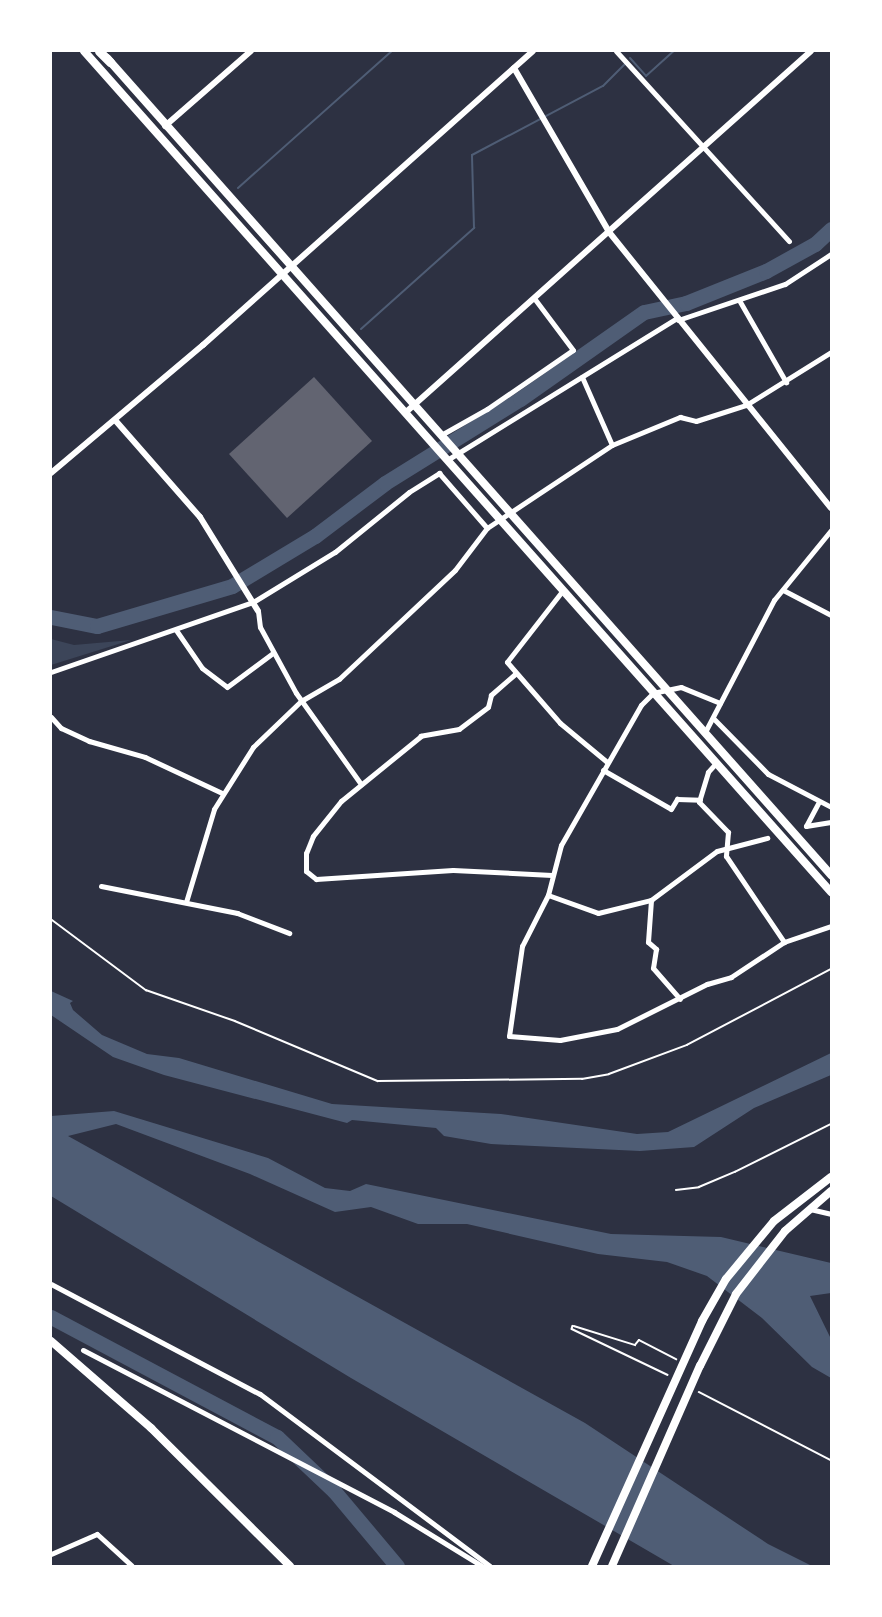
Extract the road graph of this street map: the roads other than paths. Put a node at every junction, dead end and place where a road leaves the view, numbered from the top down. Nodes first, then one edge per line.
1 (84, 51) edge
2 (100, 51) edge
3 (251, 51) edge
4 (533, 51) edge
5 (616, 51) edge
6 (811, 51) edge
7 (110, 62) joint
8 (514, 68) junction
9 (165, 126) junction
10 (704, 146) junction
11 (609, 232) junction
12 (789, 240) dead end
13 (831, 254) edge
14 (291, 266) junction
15 (281, 274) junction
16 (534, 298) junction
17 (739, 300) junction
18 (677, 319) junction
19 (831, 352) edge
20 (582, 377) junction
21 (786, 381) junction
22 (746, 405) junction
23 (414, 406) junction
24 (405, 413) junction
25 (115, 420) junction
26 (442, 437) junction
27 (612, 445) junction
28 (456, 452) junction
29 (446, 458) junction
30 (51, 474) edge
31 (831, 508) edge
32 (509, 513) junction
33 (500, 519) junction
34 (487, 528) junction
35 (831, 530) edge
36 (563, 590) junction
37 (783, 590) junction
38 (253, 602) junction
39 (258, 611) joint
40 (831, 615) edge
41 (176, 630) junction
42 (273, 653) junction
43 (51, 672) edge
44 (515, 674) junction
45 (667, 689) junction
46 (653, 693) junction
47 (301, 701) junction
48 (720, 703) junction
49 (51, 717) edge
50 (714, 719) junction
51 (705, 732) junction
52 (607, 762) junction
53 (716, 763) junction
54 (603, 770) junction
55 (360, 784) junction
56 (222, 793) junction
57 (700, 800) junction
58 (819, 802) junction
59 (831, 807) edge
60 (831, 822) edge
61 (767, 838) dead end
62 (726, 848) junction
63 (831, 874) edge
64 (552, 875) junction
65 (101, 886) dead end
66 (831, 892) edge
67 (548, 895) junction
68 (651, 900) junction
69 (186, 902) junction
70 (831, 926) edge
71 (289, 933) dead end
72 (784, 942) junction
73 (680, 999) junction
74 (831, 1177) edge
75 (831, 1191) edge
76 (810, 1209) junction
77 (831, 1214) edge
78 (51, 1284) edge
79 (51, 1341) edge
80 (83, 1350) dead end
81 (51, 1554) edge
82 (132, 1566) edge
83 (290, 1566) edge
84 (482, 1566) edge
85 (490, 1566) edge
86 (592, 1566) edge
87 (612, 1566) edge

1 - 15 main road
2 - 7 highway
3 - 9 street
4 - 8 street
5 - 10 street
6 - 10 street
7 - 9 main road
8 - 11 street
8 - 14 street
9 - 14 main road
10 - 11 street
10 - 12 street
11 - 16 street
11 - 18 street
13 - 17 street
14 - 15 street
14 - 23 main road
15 - 24 main road
15 - 25 street
16 - 23 street
16 - 26 street
17 - 18 street
17 - 21 street
18 - 20 street
18 - 22 street
19 - 21 street
20 - 27 street
20 - 28 street
21 - 22 street
22 - 27 street
22 - 31 street
23 - 24 street
23 - 26 main road
24 - 29 main road
25 - 30 street
25 - 38 street
26 - 28 main road
27 - 32 street
28 - 29 street
28 - 32 main road
29 - 33 main road
32 - 33 street
32 - 45 main road
33 - 34 street
33 - 36 main road
34 - 38 street
34 - 47 street
35 - 37 street
36 - 44 street
36 - 46 main road
37 - 40 street
37 - 48 street
38 - 39 street
38 - 41 street
39 - 42 street
41 - 42 street
41 - 43 street
42 - 47 street
44 - 52 street
44 - 55 street
45 - 46 street
45 - 48 street
45 - 51 main road
46 - 52 street
46 - 53 main road
47 - 55 street
47 - 56 street
48 - 50 street
49 - 56 street
50 - 51 street
50 - 58 street
51 - 63 main road
52 - 54 street
53 - 57 street
53 - 66 main road
54 - 57 street
54 - 64 street
55 - 64 street
56 - 69 street
57 - 62 street
58 - 59 street
58 - 60 street
61 - 62 street
62 - 68 street
62 - 72 street
64 - 67 street
65 - 69 street
67 - 68 street
67 - 73 street
68 - 73 street
69 - 71 street
70 - 72 street
72 - 73 street
74 - 86 main road
75 - 76 main road
76 - 77 street
76 - 87 main road
78 - 85 street
79 - 83 main road
80 - 84 street
81 - 82 street

